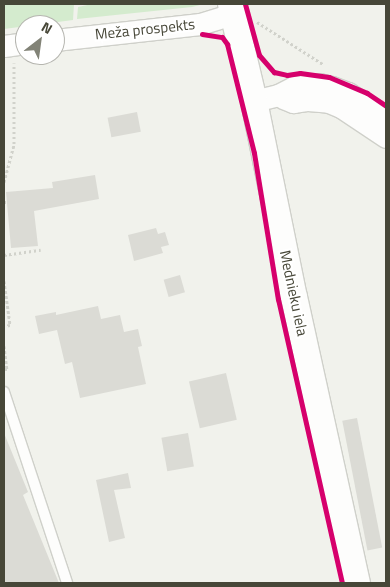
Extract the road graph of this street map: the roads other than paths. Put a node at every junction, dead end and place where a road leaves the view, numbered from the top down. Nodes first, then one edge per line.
1 (240, 13) edge
2 (65, 39) edge
3 (266, 98) junction
4 (386, 119) edge
5 (386, 137) edge
6 (4, 392) edge
7 (67, 583) edge
8 (357, 583) edge

1 - 2 street, Meža prospekts
1 - 3 street, Mednieku iela
3 - 4 street
3 - 5 street
3 - 8 street, Mednieku iela
6 - 7 lane

